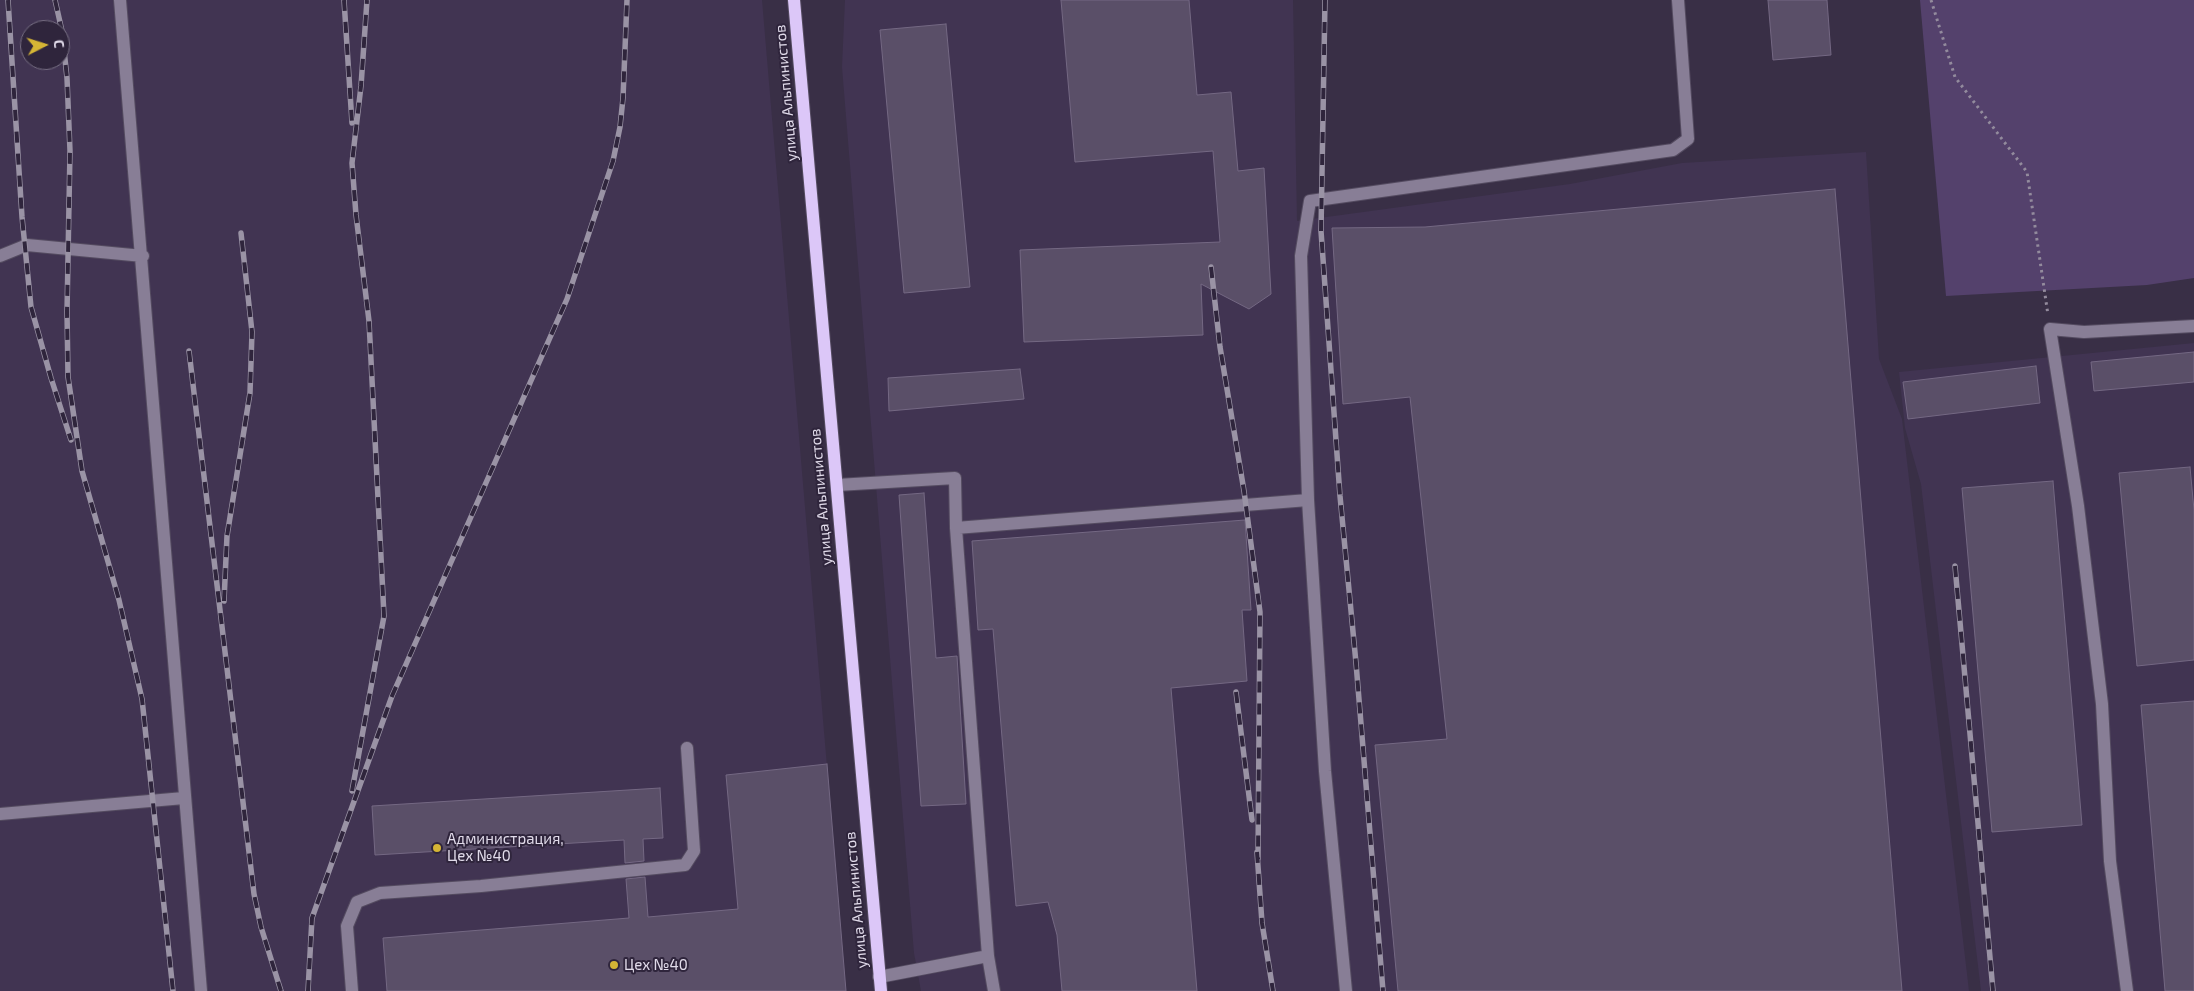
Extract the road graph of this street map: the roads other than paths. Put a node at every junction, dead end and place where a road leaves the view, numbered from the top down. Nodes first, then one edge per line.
1 (120, 0) edge
2 (794, 0) edge
3 (1678, 0) edge
4 (0, 256) edge
5 (143, 256) junction
6 (2194, 326) edge
7 (837, 485) junction
8 (1308, 500) junction
9 (956, 528) junction
10 (687, 748) dead end
11 (184, 798) junction
12 (0, 814) edge
13 (988, 956) junction
14 (879, 977) junction
15 (201, 991) edge
16 (352, 991) edge
17 (881, 991) edge
18 (994, 991) edge
19 (1346, 991) edge
20 (2127, 991) edge

1 - 5 lane
2 - 7 main road, улица Альпинистов
3 - 8 lane
4 - 5 lane
5 - 11 lane
6 - 20 lane
7 - 9 lane
7 - 14 main road, улица Альпинистов
8 - 9 lane
8 - 19 lane
9 - 13 lane
10 - 16 lane
11 - 12 lane
11 - 15 lane
13 - 14 lane
13 - 18 lane
14 - 17 main road, улица Альпинистов

